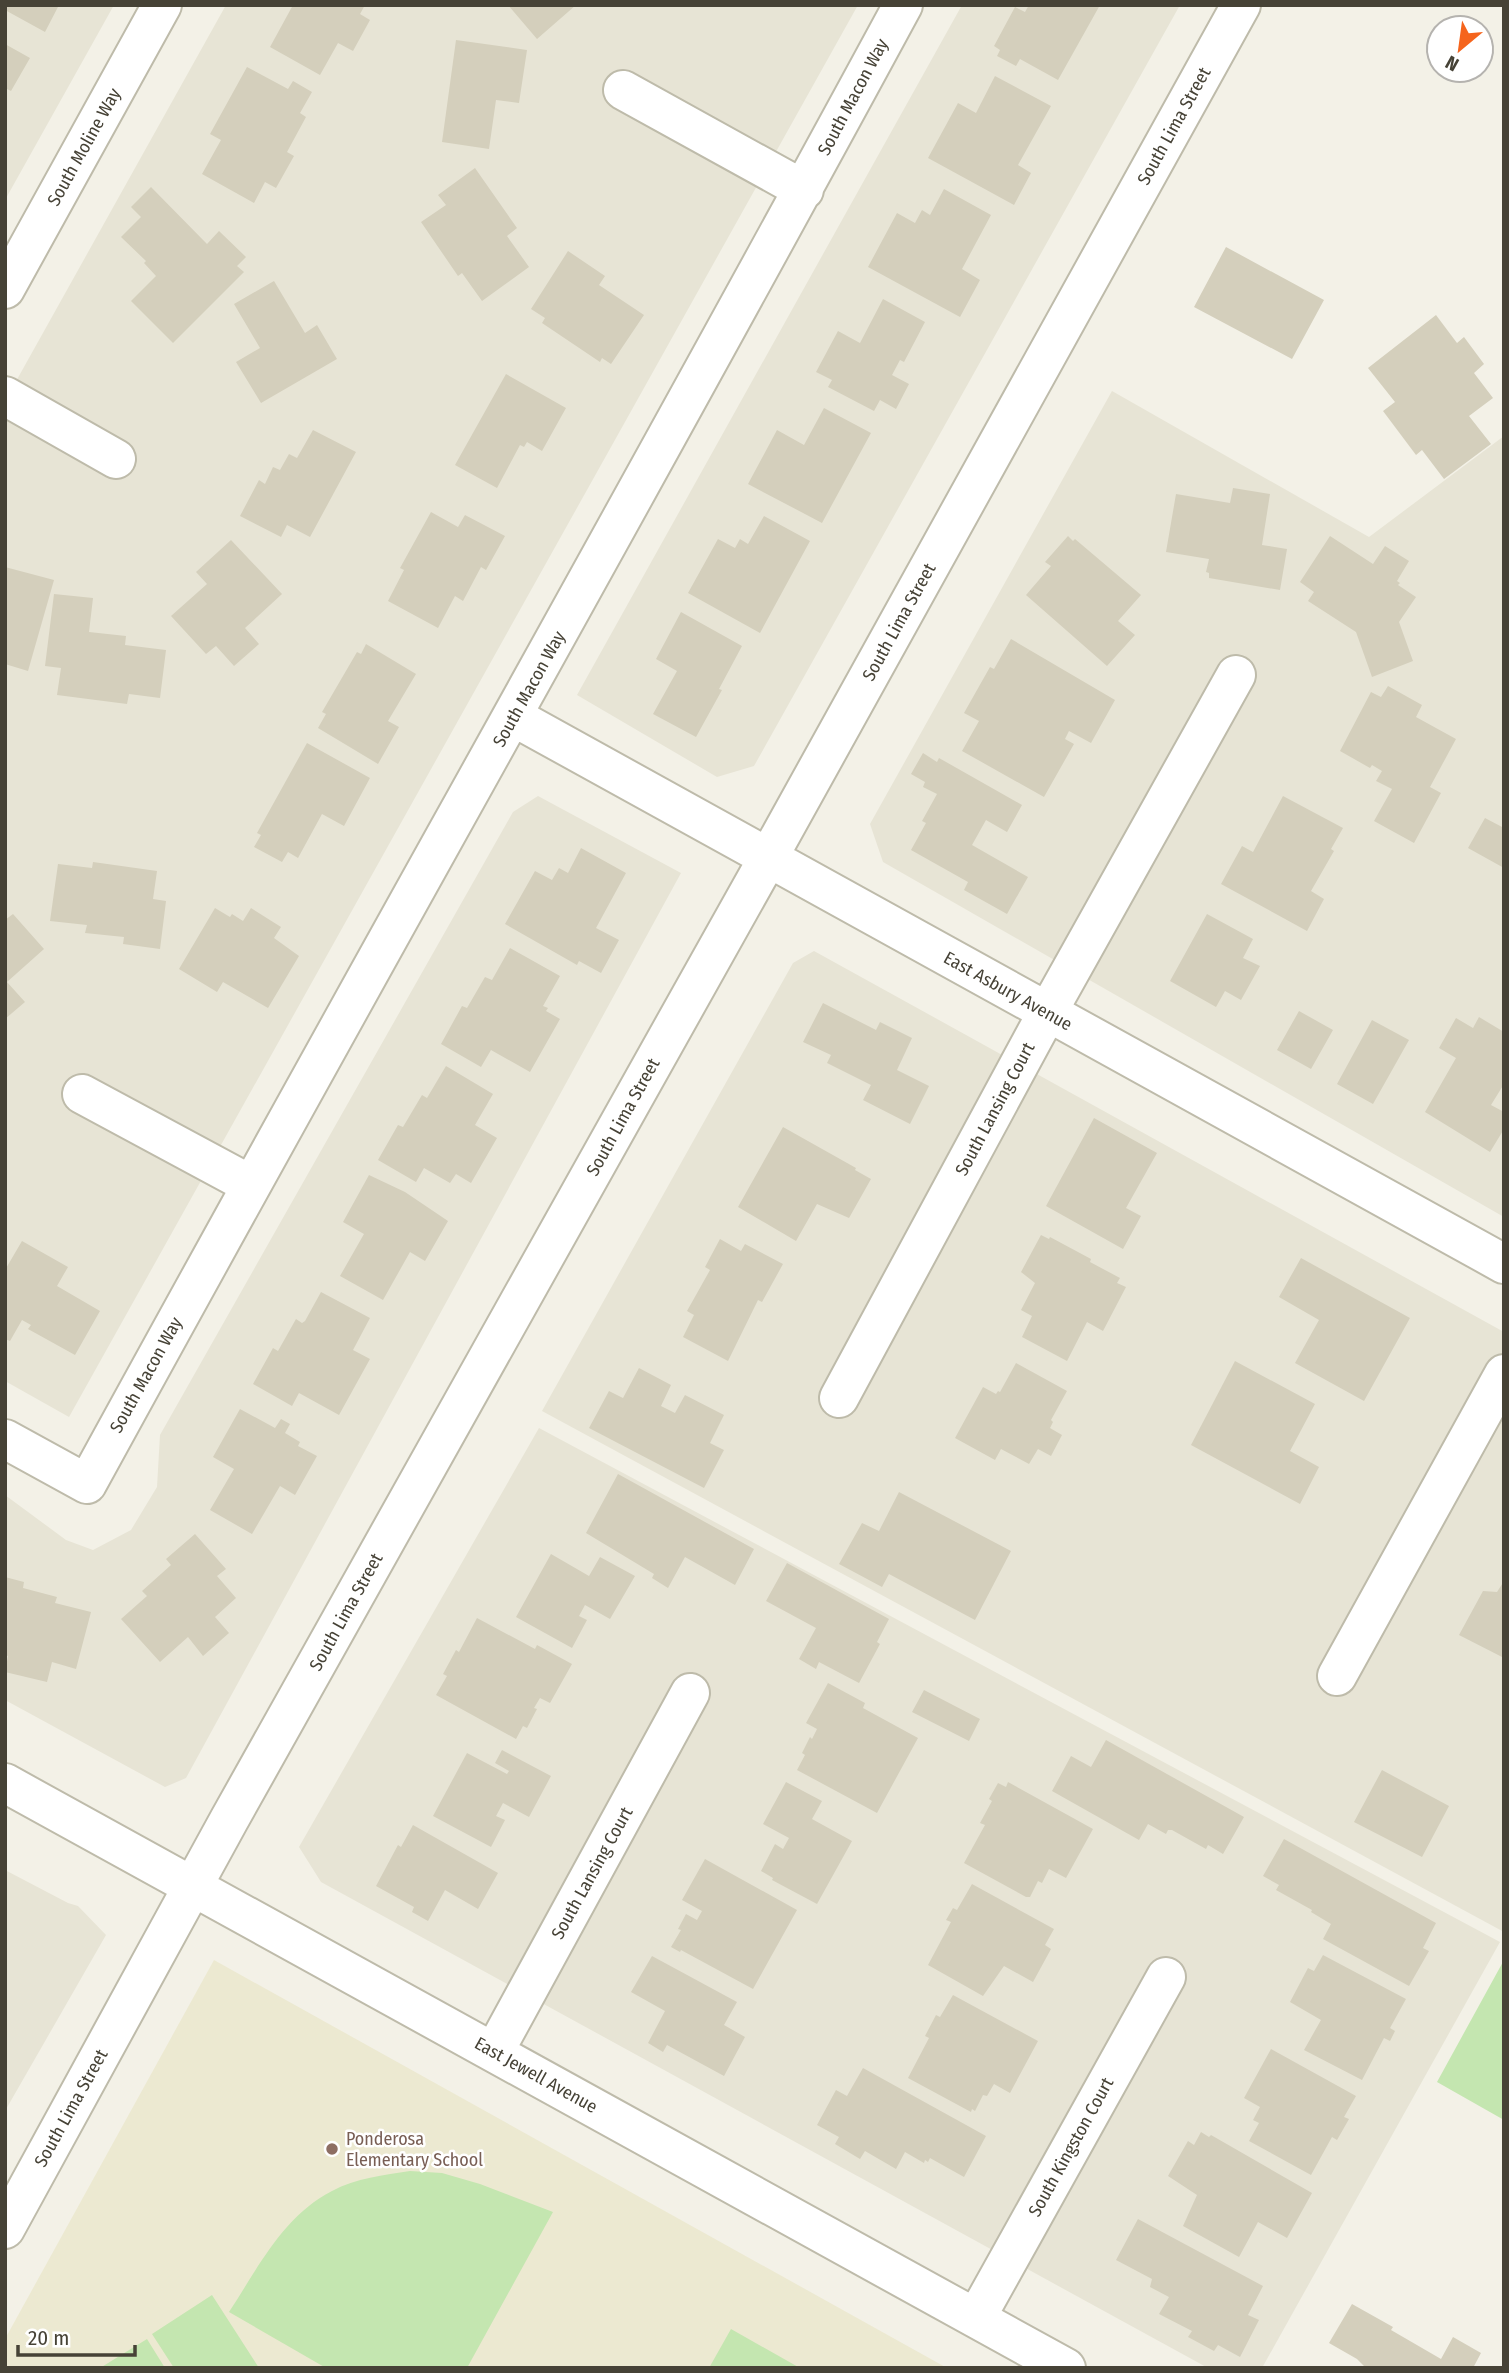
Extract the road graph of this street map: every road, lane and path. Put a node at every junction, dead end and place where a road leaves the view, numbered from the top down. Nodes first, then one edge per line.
1 (162, 5) edge
2 (903, 5) edge
3 (1241, 5) edge
4 (623, 90) dead end
5 (804, 190) junction
6 (5, 289) edge
7 (5, 396) edge
8 (116, 459) dead end
9 (1236, 675) dead end
10 (513, 717) junction
11 (768, 858) junction
12 (1048, 1013) junction
13 (82, 1094) dead end
14 (251, 1185) junction
15 (1504, 1264) edge
16 (1504, 1374) edge
17 (839, 1398) dead end
18 (5, 1439) edge
19 (1337, 1676) dead end
20 (690, 1693) dead end
21 (5, 1783) edge
22 (193, 1886) junction
23 (1166, 1977) dead end
24 (494, 2052) junction
25 (5, 2229) edge
26 (976, 2318) junction
27 (1066, 2368) edge

1 - 6 street, South Moline Way
2 - 5 street, South Macon Way
3 - 11 street, South Lima Street
4 - 5 street
5 - 10 street, South Macon Way
7 - 8 street
9 - 12 street, South Lansing Court
10 - 11 street, East Asbury Avenue
10 - 14 street, South Macon Way
11 - 12 street, East Asbury Avenue
11 - 22 street, South Lima Street
12 - 15 street, East Asbury Avenue
12 - 17 street, South Lansing Court
13 - 14 street
14 - 18 street, South Macon Way
16 - 19 street
20 - 24 street, South Lansing Court
21 - 22 street, East Jewell Avenue
22 - 24 street, East Jewell Avenue
22 - 25 street, South Lima Street
23 - 26 street, South Kingston Court
24 - 26 street, East Jewell Avenue
26 - 27 street, East Jewell Avenue

